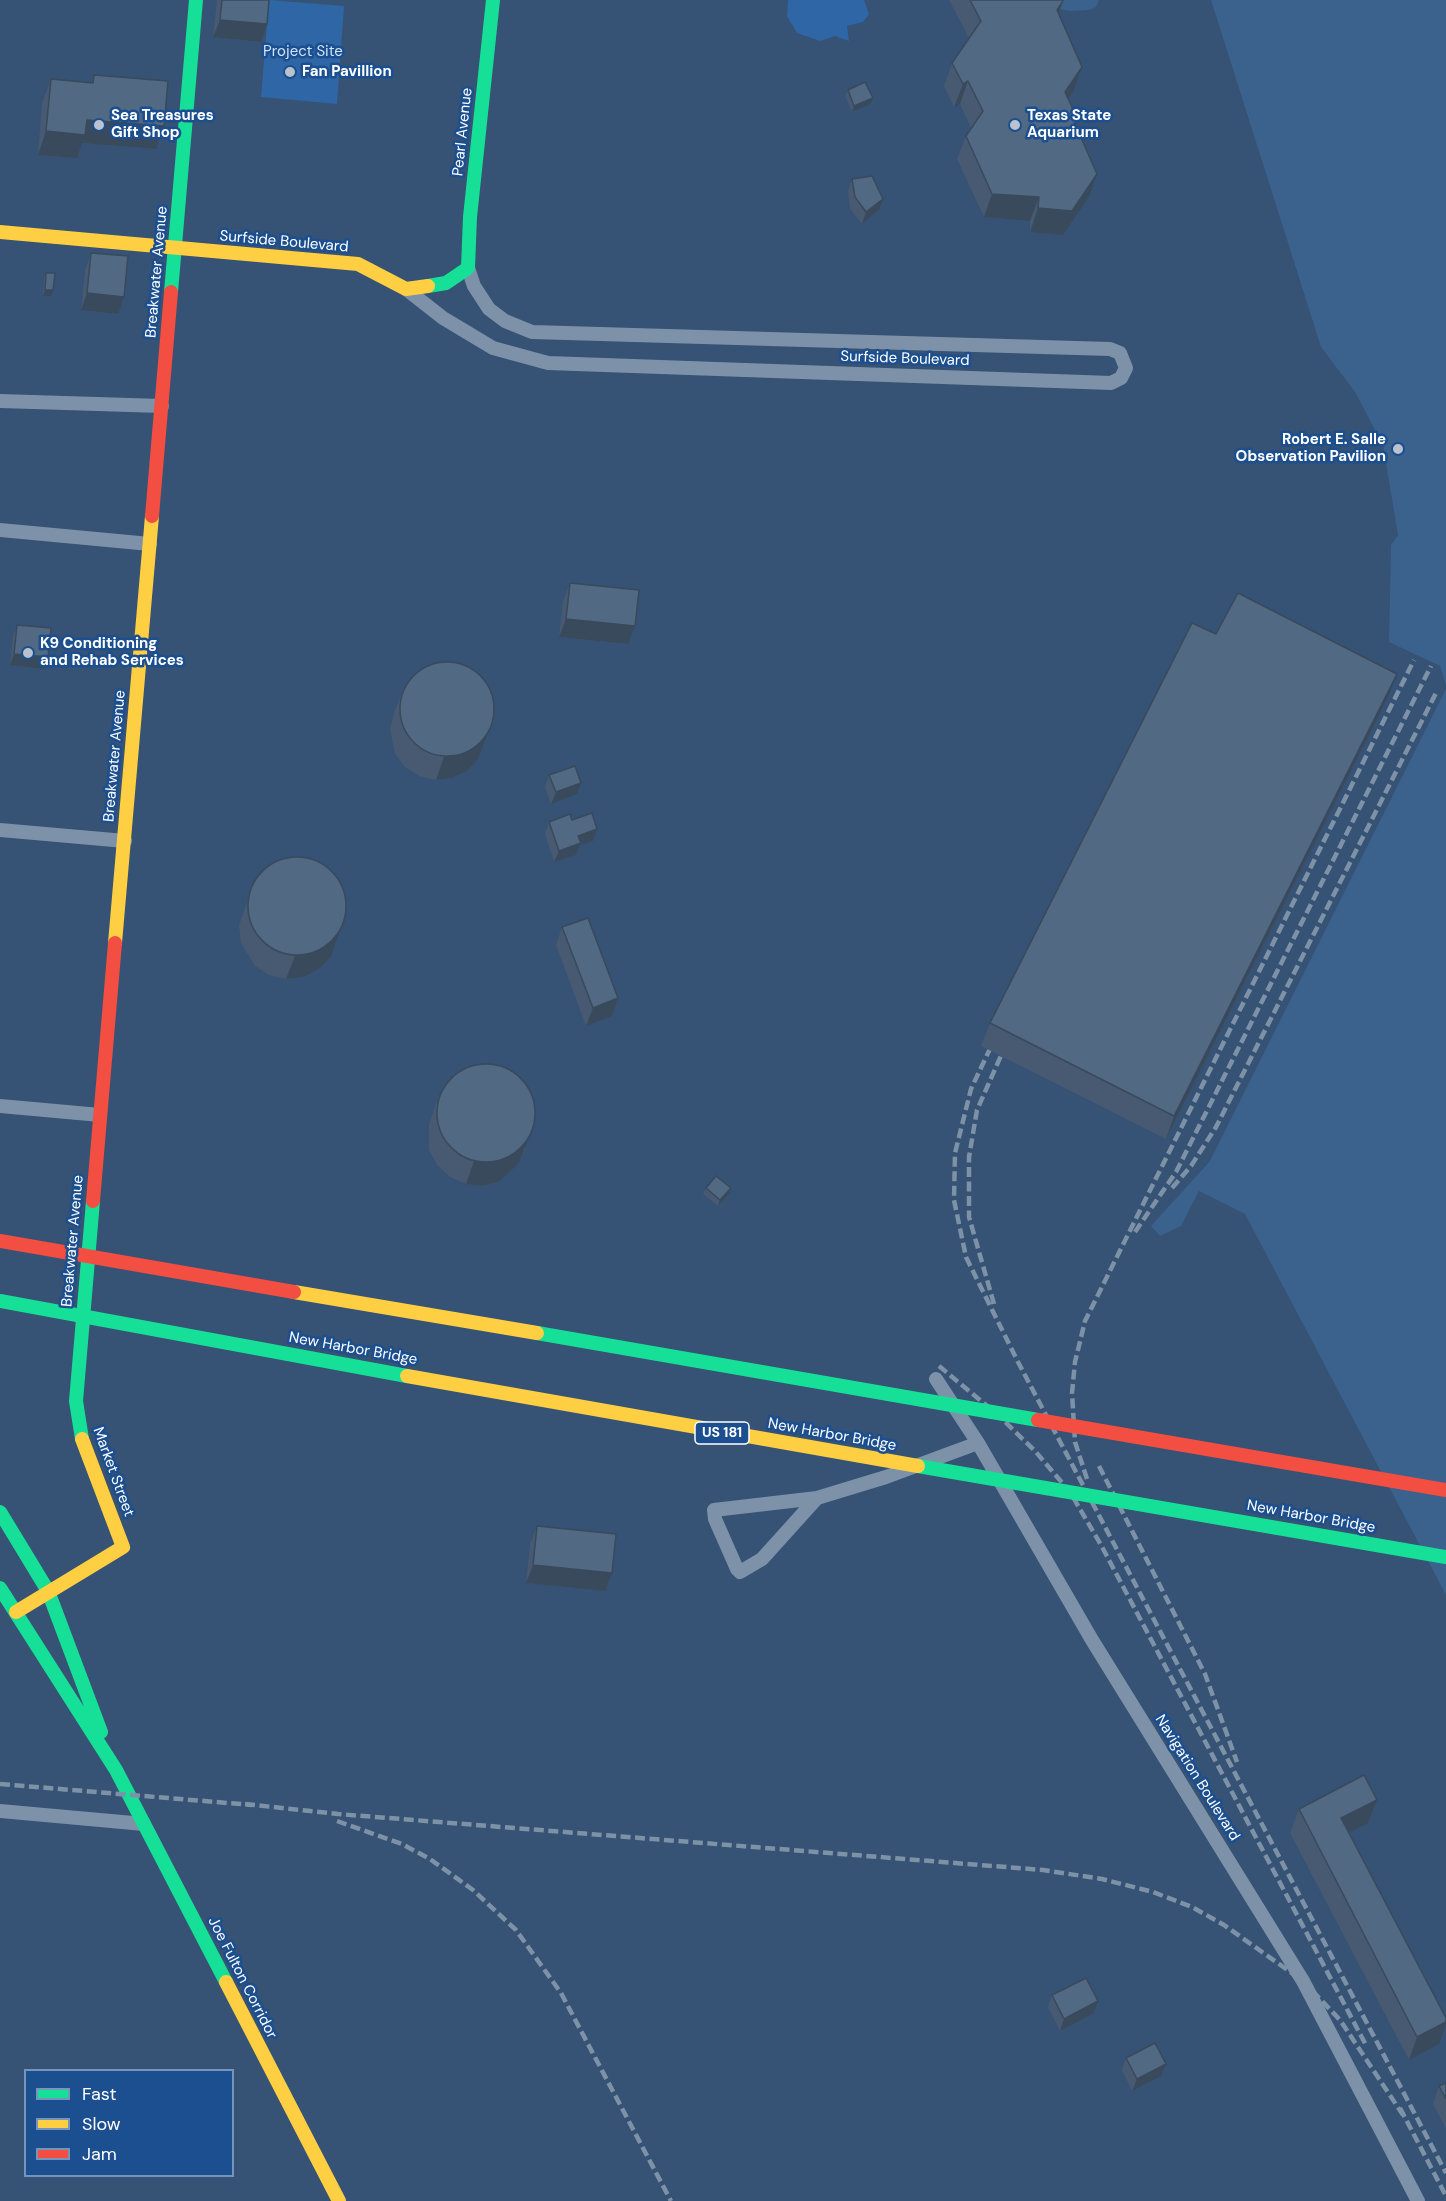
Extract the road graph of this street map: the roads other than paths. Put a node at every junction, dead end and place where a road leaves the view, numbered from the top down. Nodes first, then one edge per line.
1 (196, 0) edge
2 (493, 0) edge
3 (0, 232) edge
4 (175, 249) junction
5 (468, 268) junction
6 (406, 289) junction
7 (0, 402) edge
8 (162, 406) junction
9 (0, 530) edge
10 (150, 544) junction
11 (0, 830) edge
12 (125, 841) junction
13 (0, 1106) edge
14 (100, 1115) junction
15 (0, 1241) edge
16 (0, 1300) edge
17 (79, 1372) joint
18 (936, 1379) dead end
19 (978, 1443) junction
20 (1446, 1490) edge
21 (817, 1498) junction
22 (0, 1512) edge
23 (1446, 1557) edge
24 (0, 1588) edge
25 (48, 1591) junction
26 (15, 1612) junction
27 (116, 1770) junction
28 (0, 1811) edge
29 (144, 1824) junction
30 (339, 2201) edge
31 (1418, 2201) edge

1 - 4 main road, Breakwater Avenue
2 - 5 main road, Pearl Avenue
3 - 4 main road, Surfside Boulevard
4 - 6 main road, Surfside Boulevard
4 - 8 main road, Breakwater Avenue
5 - 6 main road
5 - 6 street, Surfside Boulevard
7 - 8 street
8 - 10 main road, Breakwater Avenue
9 - 10 street
10 - 12 main road, Breakwater Avenue
11 - 12 street
12 - 14 main road, Breakwater Avenue
13 - 14 street
14 - 17 main road, Breakwater Avenue
15 - 20 main road, bridge
16 - 23 main road, New Harbor Bridge / US 181, bridge
17 - 25 main road, Market Street
18 - 19 street, Navigation Boulevard
19 - 21 street
19 - 31 street, Navigation Boulevard
21 - 21 street
22 - 25 main road, Joe Fulton Corridor
24 - 26 main road, Joe Fulton Corridor
25 - 26 main road
25 - 27 main road, Joe Fulton Corridor
26 - 27 main road, Joe Fulton Corridor
27 - 29 main road, Joe Fulton Corridor
28 - 29 street
29 - 30 main road, Joe Fulton Corridor

